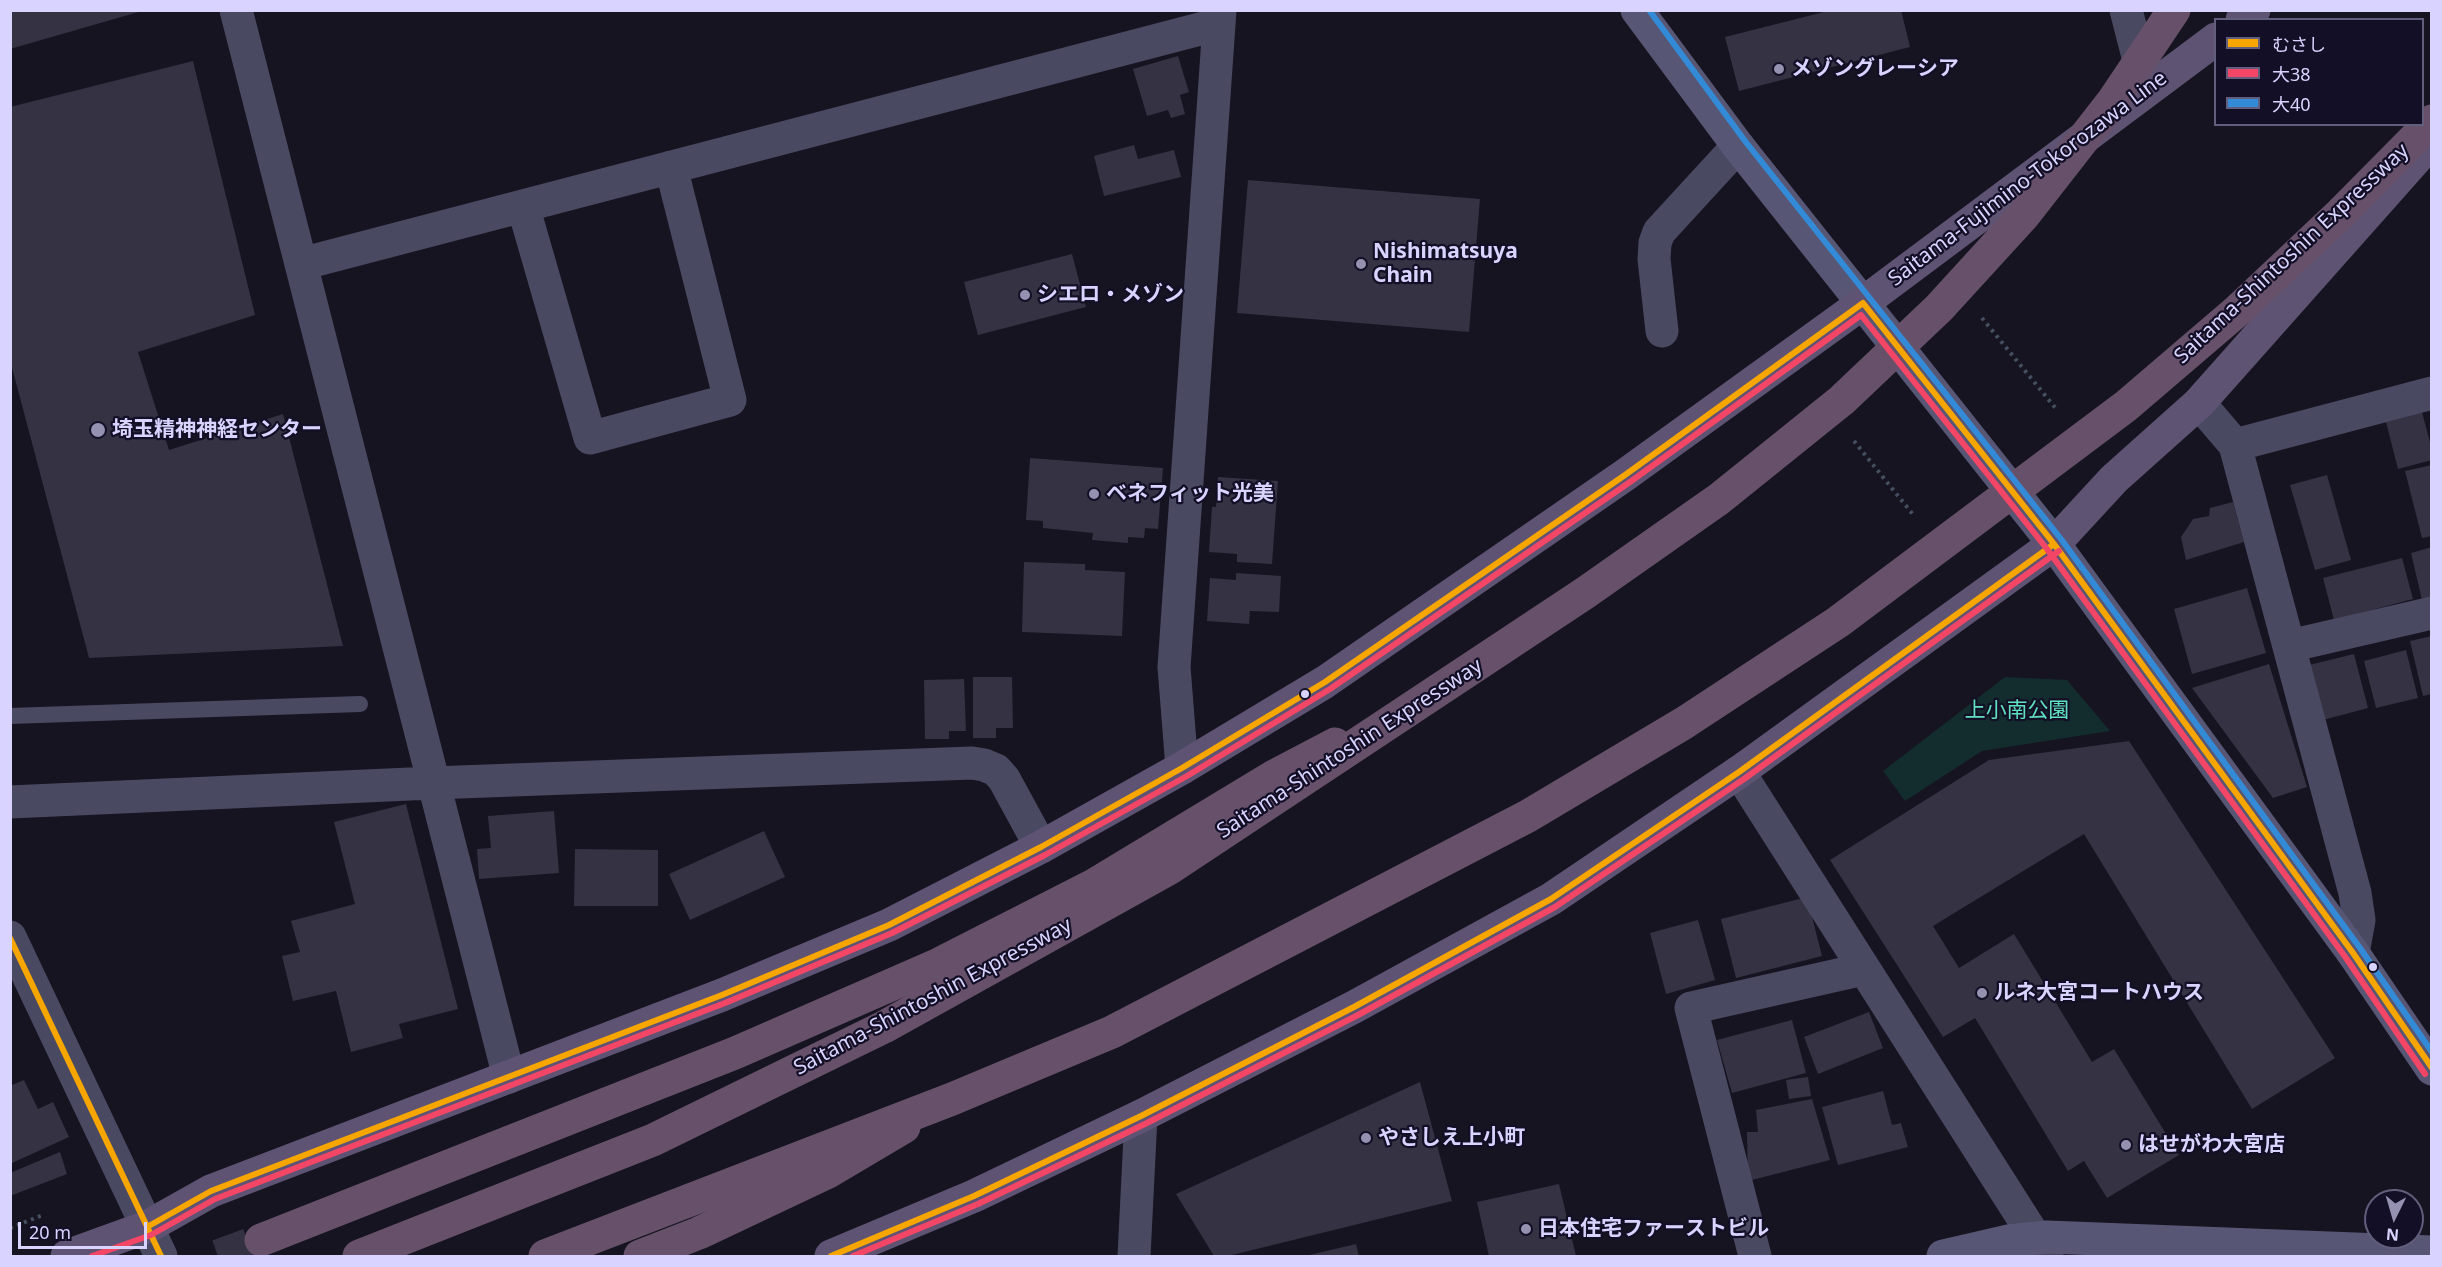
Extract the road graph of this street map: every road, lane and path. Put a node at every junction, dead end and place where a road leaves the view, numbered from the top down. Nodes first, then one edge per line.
1 (236, 10) edge
2 (1637, 10) edge
3 (2126, 10) edge
4 (2174, 10) edge
5 (1219, 17) edge
6 (2214, 40) edge
7 (2147, 89) junction
8 (2432, 121) edge
9 (2432, 141) edge
10 (1738, 146) junction
11 (671, 167) junction
12 (523, 206) junction
13 (301, 264) junction
14 (1863, 303) junction
15 (1975, 309) dead end
16 (1662, 331) dead end
17 (2432, 393) edge
18 (2199, 403) junction
19 (2062, 416) dead end
20 (1853, 440) dead end
21 (2235, 445) junction
22 (1919, 522) dead end
23 (2054, 544) junction
24 (2432, 613) edge
25 (2289, 646) junction
26 (1453, 682) junction
27 (360, 704) dead end
28 (10, 716) edge
29 (1182, 768) junction
30 (1739, 772) junction
31 (432, 783) junction
32 (10, 802) edge
33 (1041, 847) junction
34 (10, 937) edge
35 (2353, 953) junction
36 (1864, 969) junction
37 (2432, 1069) edge
38 (509, 1077) junction
39 (952, 1099) junction
40 (1141, 1116) junction
41 (43, 1215) dead end
42 (147, 1227) junction
43 (10, 1228) edge
44 (261, 1240) tunnel mouth
45 (2041, 1247) edge
46 (2432, 1252) edge
47 (67, 1257) edge
48 (161, 1257) edge
49 (359, 1257) edge
50 (545, 1257) edge
51 (640, 1257) edge
52 (831, 1257) edge
53 (1134, 1257) edge
54 (1755, 1257) edge
55 (1943, 1257) edge

1 - 13 street
2 - 10 main road
3 - 7 street
4 - 26 highway, Saitama-Shintoshin Expressway, bridge
5 - 11 street
5 - 29 street
6 - 7 main road, Saitama-Fujimino-Tokorozawa Line
7 - 14 main road, Saitama-Fujimino-Tokorozawa Line
8 - 39 highway, Saitama-Shintoshin Expressway, bridge
9 - 18 main road
10 - 14 main road
10 - 16 street
11 - 12 street
11 - 12 street
12 - 13 street
13 - 31 street
14 - 23 main road
14 - 29 main road, Saitama-Fujimino-Tokorozawa Line
15 - 19 path
17 - 21 street
18 - 21 street
18 - 23 main road
20 - 22 path
21 - 25 street
23 - 30 main road
23 - 35 main road
24 - 25 street
25 - 35 street
26 - 44 highway, bridge
26 - 49 highway, Saitama-Shintoshin Expressway, bridge
27 - 28 lane
29 - 33 main road, Saitama-Fujimino-Tokorozawa Line
30 - 36 street
30 - 40 main road
31 - 32 street
31 - 33 street
31 - 38 street
33 - 38 main road, Saitama-Fujimino-Tokorozawa Line
34 - 42 street
35 - 37 main road
36 - 45 street
36 - 54 street
38 - 42 main road, Saitama-Fujimino-Tokorozawa Line
39 - 50 highway, Saitama-Shintoshin Expressway, bridge
39 - 51 highway, bridge
40 - 52 main road
40 - 53 street
41 - 43 path
42 - 47 main road, Saitama-Fujimino-Tokorozawa Line
42 - 48 street
45 - 46 main road
45 - 55 main road

